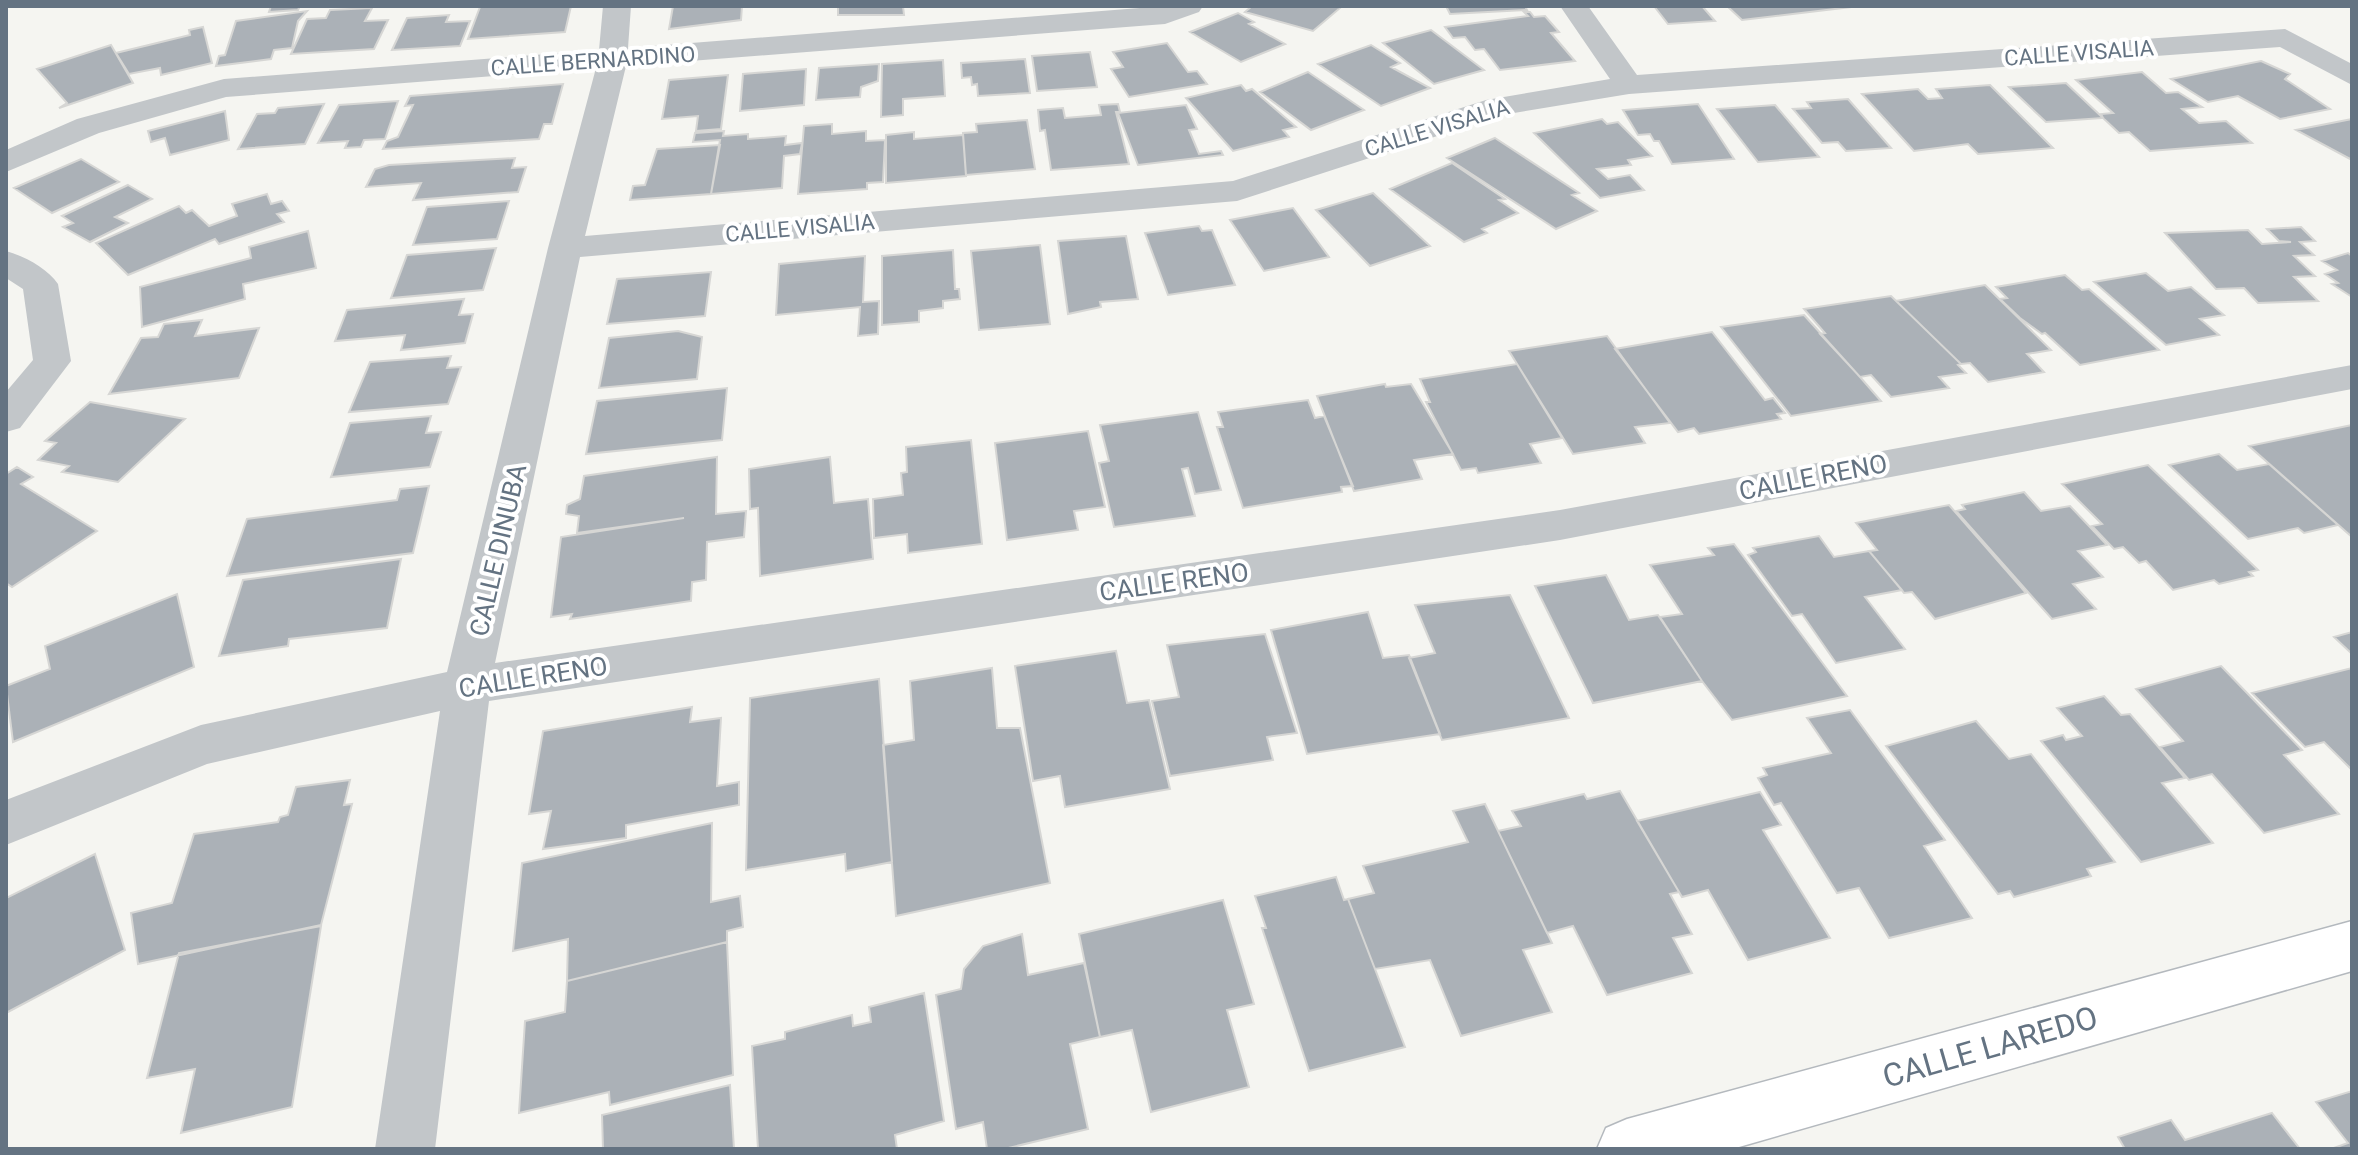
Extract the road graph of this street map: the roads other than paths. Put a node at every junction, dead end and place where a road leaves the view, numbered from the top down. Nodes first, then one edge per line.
1 (617, 6) edge
2 (1189, 6) edge
3 (1574, 6) edge
4 (952, 21) edge
5 (613, 59) junction
6 (2352, 76) edge
7 (1629, 85) junction
8 (6, 162) edge
9 (565, 248) junction
10 (6, 262) edge
11 (2352, 377) edge
12 (6, 419) edge
13 (467, 686) junction
14 (6, 823) edge
15 (2352, 946) edge
16 (405, 1149) edge
17 (1627, 1149) edge

1 - 5 street, CALLE DINUBA
2 - 4 street, CALLE BERNARDINO
3 - 7 street
4 - 5 street, CALLE BERNARDINO
5 - 8 street, CALLE BERNARDINO
5 - 9 street, CALLE DINUBA
6 - 7 street, CALLE VISALIA
7 - 9 street, CALLE VISALIA
9 - 13 street, CALLE DINUBA
10 - 12 street
11 - 13 street, CALLE RENO
13 - 14 street, CALLE RENO
13 - 16 street, CALLE DINUBA
15 - 17 main road, CALLE LAREDO

